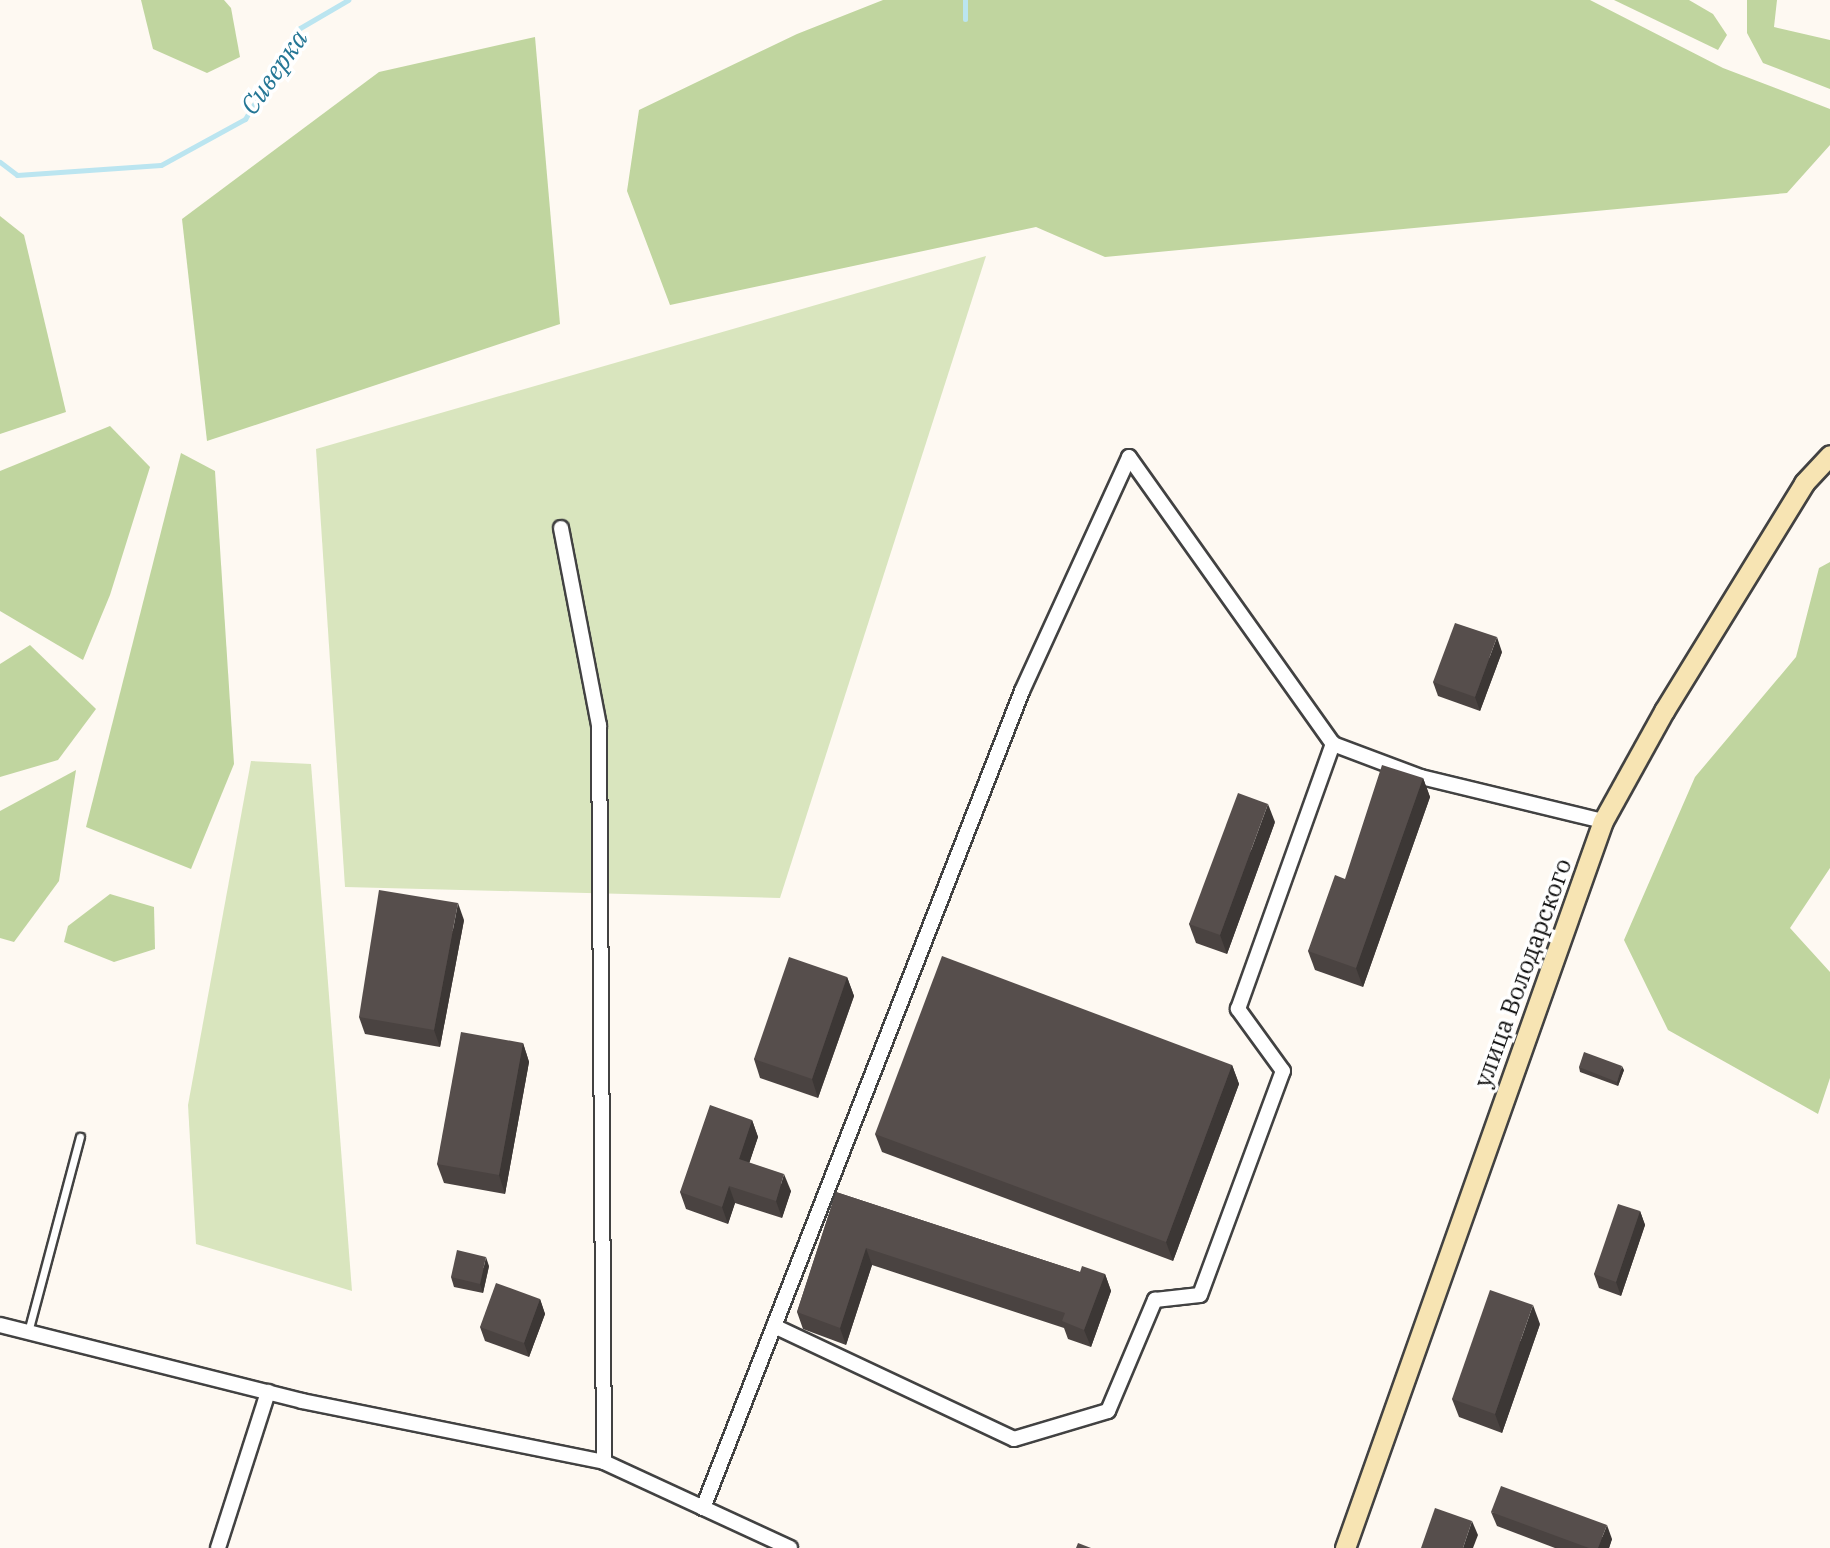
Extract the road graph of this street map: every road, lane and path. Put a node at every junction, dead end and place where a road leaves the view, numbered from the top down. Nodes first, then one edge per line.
1 (1830, 455) edge
2 (561, 528) dead end
3 (1334, 744) junction
4 (1603, 821) junction
5 (80, 1137) dead end
6 (0, 1325) edge
7 (774, 1326) junction
8 (27, 1332) junction
9 (268, 1392) junction
10 (604, 1462) junction
11 (703, 1508) junction
12 (218, 1548) edge
13 (790, 1548) edge
14 (1345, 1548) edge

1 - 4 main road, улица Володарского
2 - 10 street
3 - 4 street
3 - 7 street
3 - 7 street
4 - 14 main road, улица Володарского
5 - 8 lane
6 - 8 street
7 - 11 street
8 - 9 street
9 - 10 street
9 - 12 street
10 - 11 street
11 - 13 street

